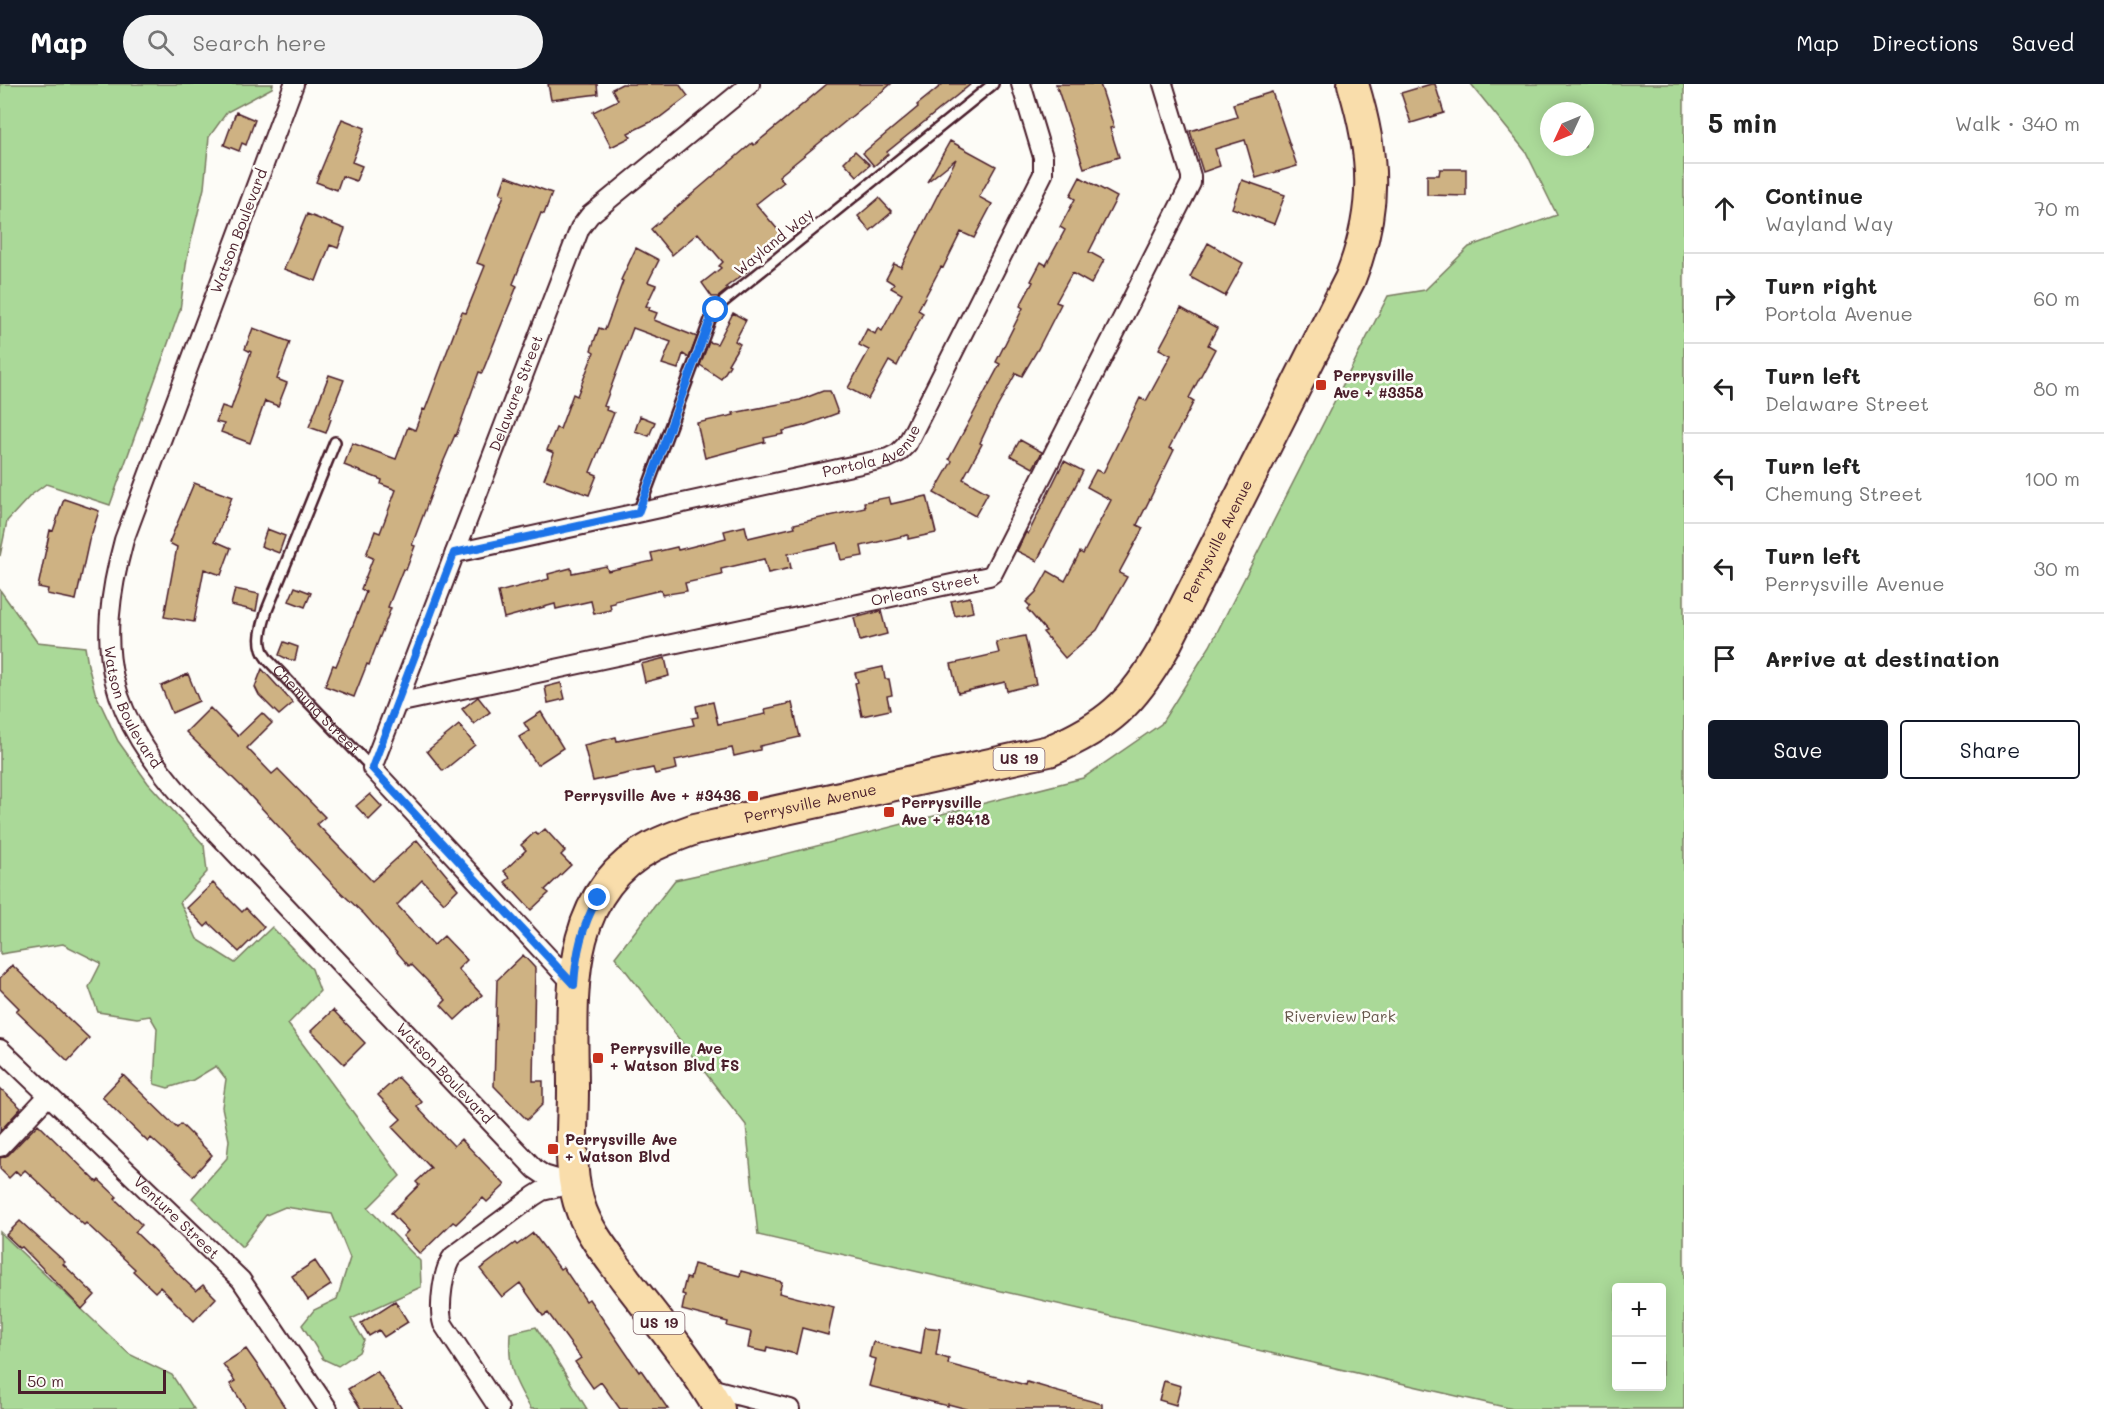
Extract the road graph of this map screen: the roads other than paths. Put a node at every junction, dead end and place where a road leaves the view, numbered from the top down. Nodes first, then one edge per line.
1 (294, 84) edge
2 (750, 84) edge
3 (993, 84) edge
4 (1021, 84) edge
5 (1163, 84) edge
6 (1353, 84) edge
7 (335, 442) dead end
8 (638, 513) junction
9 (454, 553) junction
10 (397, 703) junction
11 (372, 768) junction
12 (574, 985) junction
13 (0, 1049) edge
14 (48, 1096) junction
15 (0, 1147) edge
16 (574, 1184) junction
17 (713, 1398) edge
18 (328, 1409) edge
19 (499, 1409) edge
20 (790, 1409) edge

1 - 16 street, Watson Boulevard
2 - 9 street, Delaware Street
3 - 8 lane, Wayland Way
4 - 8 street, Portola Avenue
5 - 10 street, Orleans Street
6 - 12 main road, Perrysville Avenue / US 19
7 - 11 lane, Chemung Street
8 - 9 street, Portola Avenue
9 - 10 street, Delaware Street
10 - 11 street, Delaware Street
11 - 12 street, Chemung Street
12 - 16 main road, Perrysville Avenue / US 19
13 - 14 street, Venture Street
14 - 15 street
14 - 18 street, Venture Street
16 - 17 main road, Perrysville Avenue / US 19
16 - 19 street
17 - 20 street

